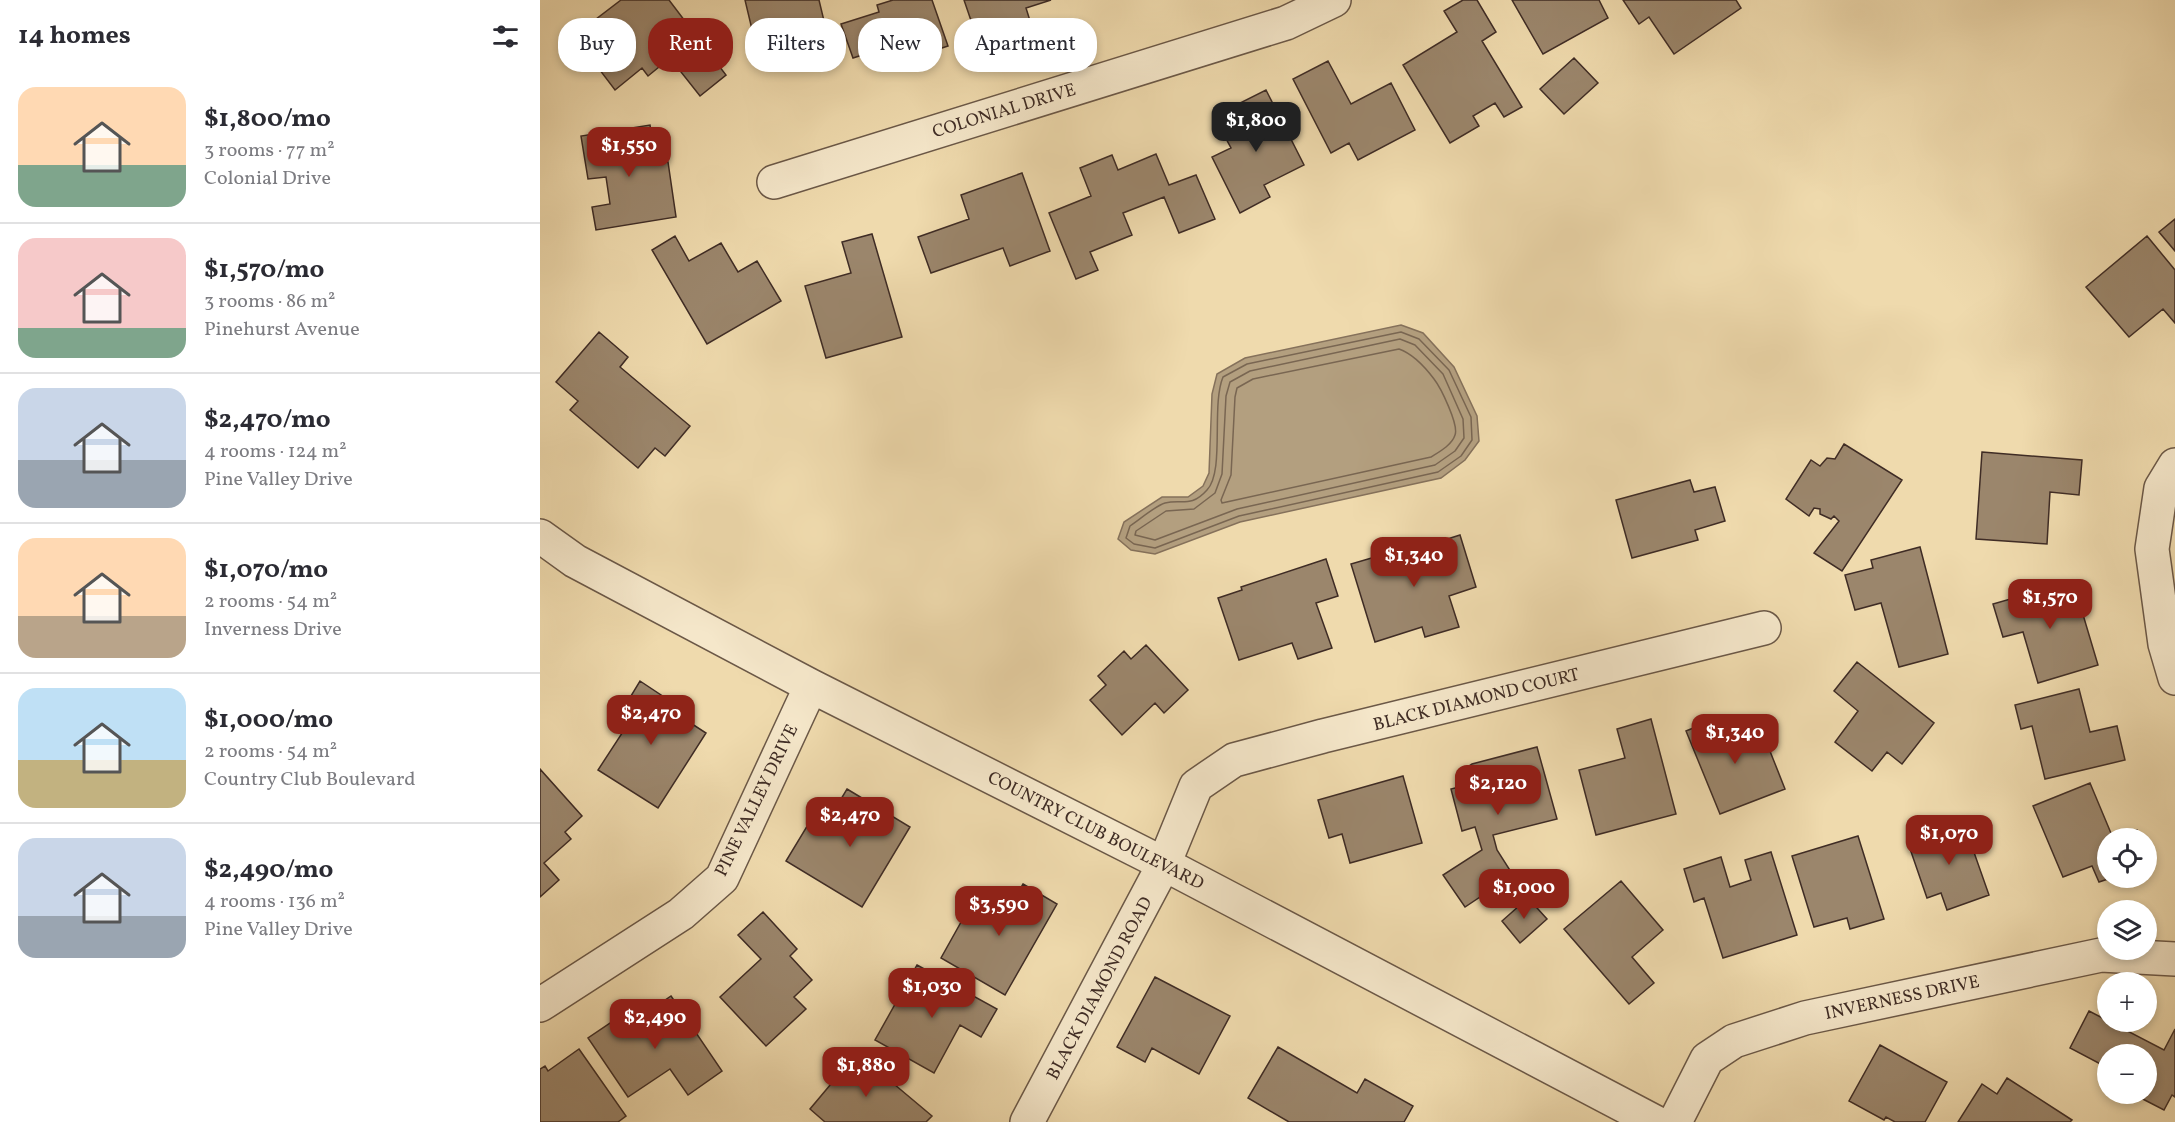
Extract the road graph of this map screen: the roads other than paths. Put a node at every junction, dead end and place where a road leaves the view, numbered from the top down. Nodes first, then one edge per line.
1 (1334, 0) edge
2 (1281, 11) edge
3 (774, 182) dead end
4 (2175, 465) edge
5 (540, 536) edge
6 (1764, 628) dead end
7 (2175, 678) edge
8 (811, 686) junction
9 (1196, 786) joint
10 (1164, 864) junction
11 (2175, 959) edge
12 (540, 1005) edge
13 (1028, 1122) edge
14 (1655, 1122) edge
15 (1675, 1122) edge

1 - 2 street, COLONIAL DRIVE
2 - 3 street, COLONIAL DRIVE
4 - 7 street
5 - 8 street, COUNTRY CLUB BOULEVARD
6 - 9 street, BLACK DIAMOND COURT
8 - 10 street, COUNTRY CLUB BOULEVARD
8 - 12 street, PINE VALLEY DRIVE
9 - 10 street, BLACK DIAMOND ROAD
10 - 13 street, BLACK DIAMOND ROAD
10 - 14 street, COUNTRY CLUB BOULEVARD
11 - 15 street, INVERNESS DRIVE

